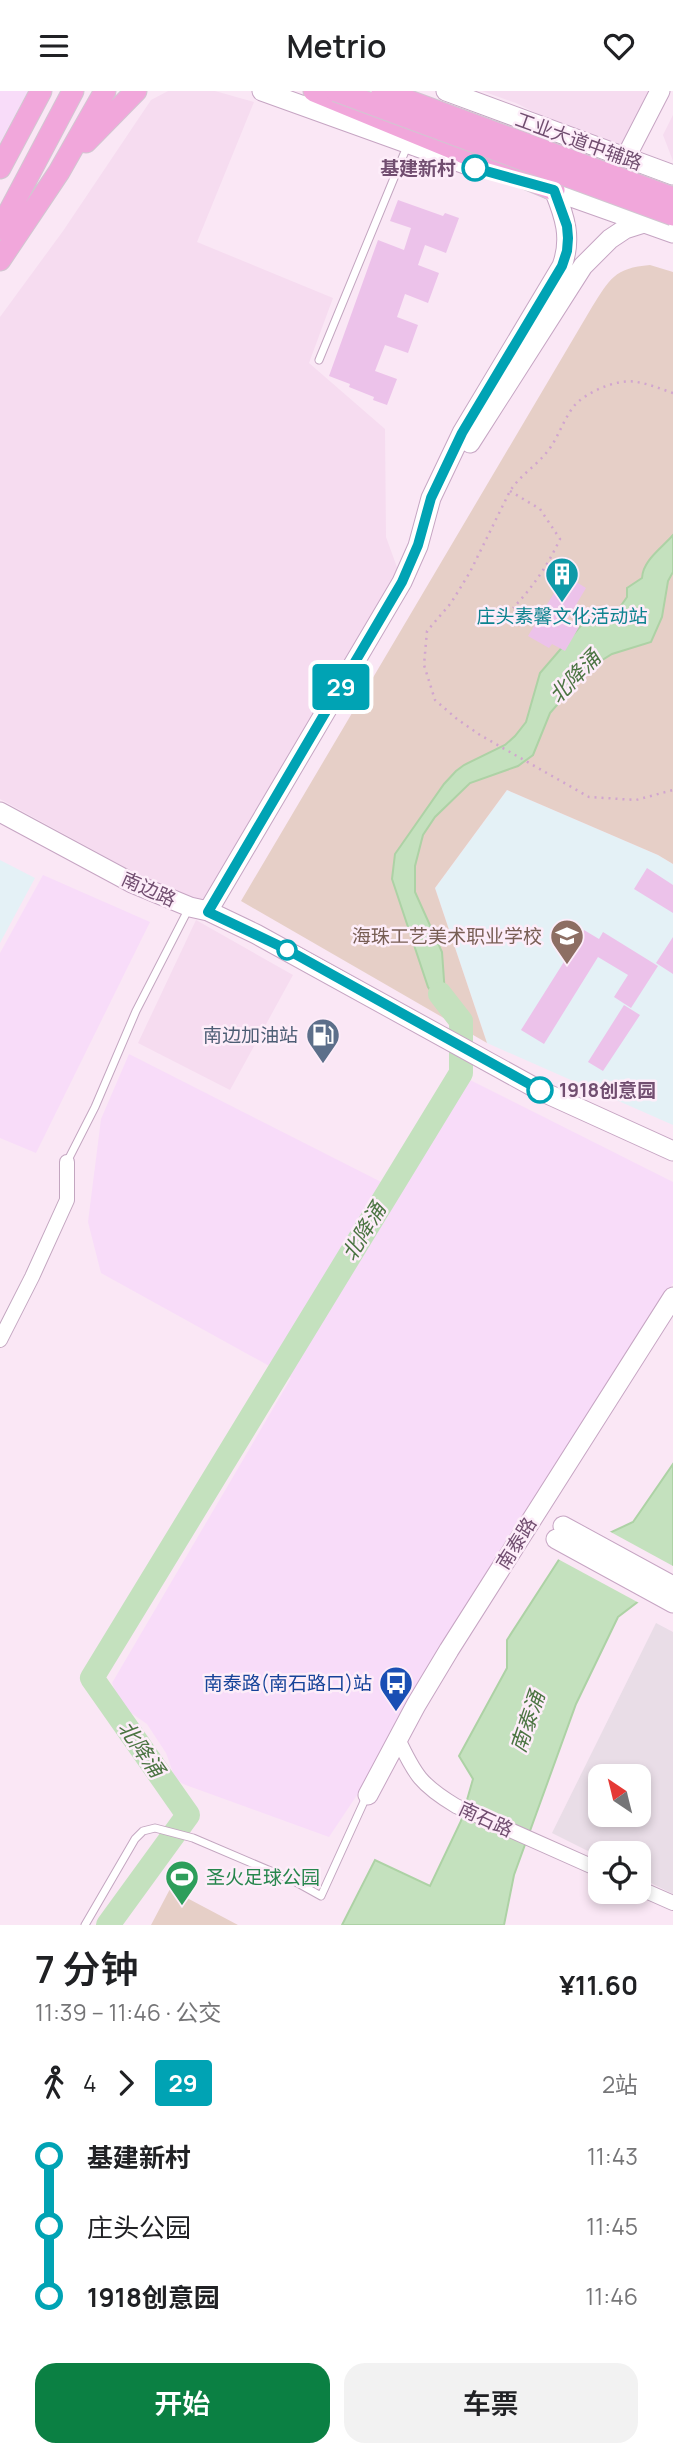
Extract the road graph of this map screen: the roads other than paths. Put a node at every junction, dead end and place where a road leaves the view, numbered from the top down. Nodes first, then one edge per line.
1 (41, 91) edge
2 (65, 91) edge
3 (73, 91) edge
4 (105, 91) edge
5 (136, 91) edge
6 (262, 91) edge
7 (314, 91) edge
8 (336, 91) edge
9 (382, 91) edge
10 (446, 91) edge
11 (660, 91) edge
12 (530, 123) junction
13 (20, 129) junction
14 (408, 143) junction
15 (626, 157) junction
16 (0, 158) edge
17 (0, 168) edge
18 (500, 171) junction
19 (59, 172) junction
20 (673, 175) edge
21 (554, 190) junction
22 (673, 198) edge
23 (673, 215) edge
24 (0, 217) edge
25 (645, 223) junction
26 (0, 229) edge
27 (673, 233) edge
28 (0, 260) edge
29 (319, 360) dead end
30 (431, 498) junction
31 (0, 812) edge
32 (199, 909) junction
33 (673, 1151) edge
34 (67, 1162) joint
35 (673, 1297) edge
36 (0, 1339) edge
37 (673, 1586) edge
38 (673, 1603) edge
39 (398, 1739) junction
40 (368, 1795) joint
41 (588, 1865) edge
42 (651, 1893) edge
43 (673, 1903) edge
44 (85, 1925) edge

1 - 13 main road
2 - 24 street
3 - 26 main road
4 - 19 main road
5 - 19 main road
6 - 14 street
7 - 18 main road
8 - 23 main road, bridge
9 - 22 main road, bridge
10 - 12 street, 工业大道中辅路
11 - 15 street
12 - 15 street, 工业大道中辅路
12 - 18 street
13 - 16 main road
13 - 17 main road
14 - 18 street
14 - 29 lane
15 - 20 street, 工业大道中辅路
18 - 21 main road
19 - 28 main road
21 - 25 street
21 - 30 street
25 - 27 street
25 - 30 street
30 - 32 street
31 - 32 street, 南边路
32 - 33 street, 南边路
32 - 34 lane
34 - 36 street
35 - 39 street, 南泰路
37 - 38 street
39 - 40 street, 南泰路
39 - 41 street, 南石路
40 - 44 lane
42 - 43 street

